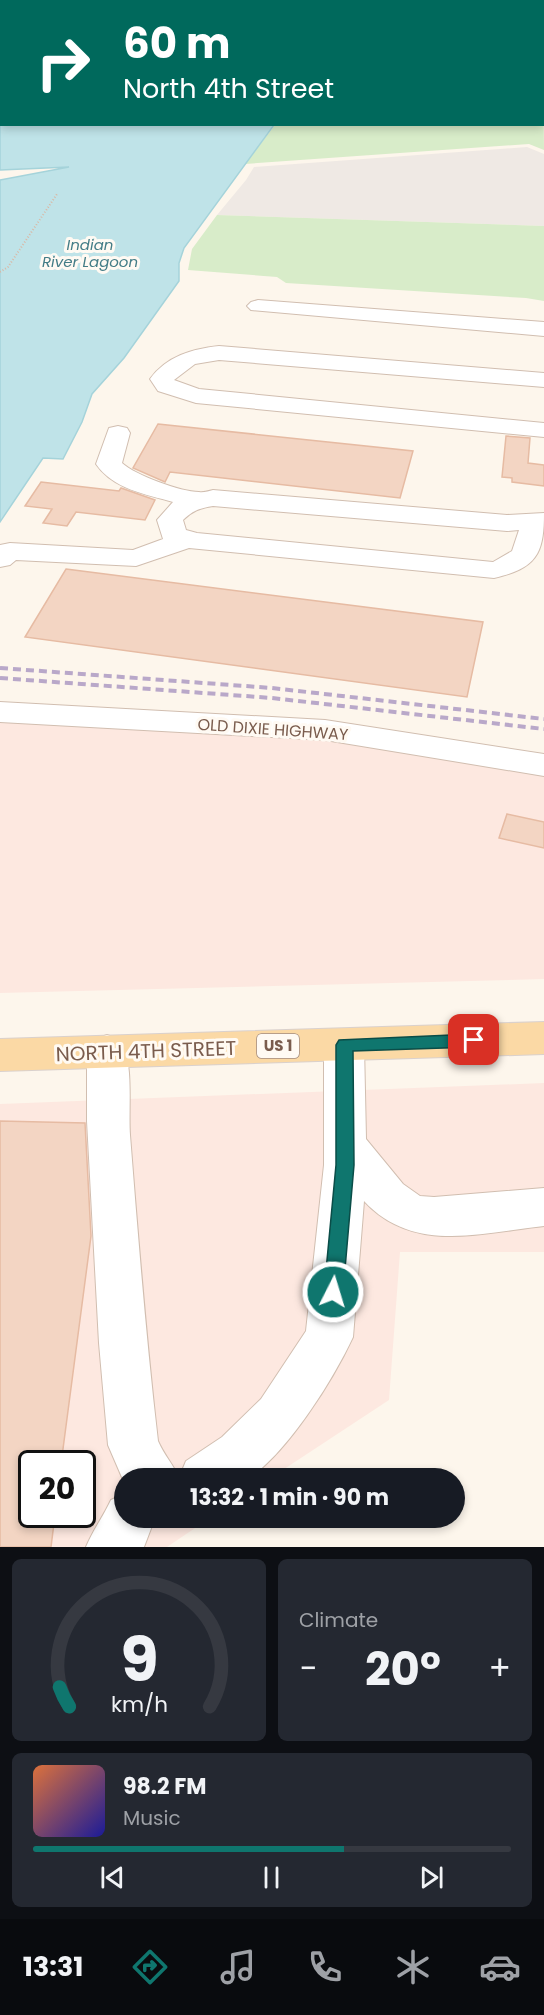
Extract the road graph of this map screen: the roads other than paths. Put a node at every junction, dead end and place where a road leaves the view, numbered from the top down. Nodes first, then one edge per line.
1 (258, 306) dead end
2 (544, 329) edge
3 (351, 339) junction
4 (529, 399) edge
5 (544, 430) edge
6 (118, 433) dead end
7 (196, 500) junction
8 (540, 521) edge
9 (188, 539) junction
10 (0, 559) edge
11 (0, 712) edge
12 (544, 765) edge
13 (544, 1038) edge
14 (345, 1045) junction
15 (107, 1051) junction
16 (0, 1055) edge
17 (345, 1143) junction
18 (544, 1207) edge
19 (139, 1468) edge
20 (220, 1468) edge
21 (126, 1528) edge
22 (112, 1547) edge

1 - 3 street
2 - 3 street
3 - 4 street
3 - 4 street
4 - 5 street
6 - 7 street
7 - 8 street
7 - 9 street
8 - 9 street
9 - 10 street
11 - 12 street, OLD DIXIE HIGHWAY
13 - 14 main road, NORTH 4TH STREET / US 1
14 - 15 main road, NORTH 4TH STREET / US 1
14 - 17 street
15 - 16 main road, NORTH 4TH STREET / US 1
15 - 19 street
17 - 18 street
17 - 20 street
21 - 22 street

